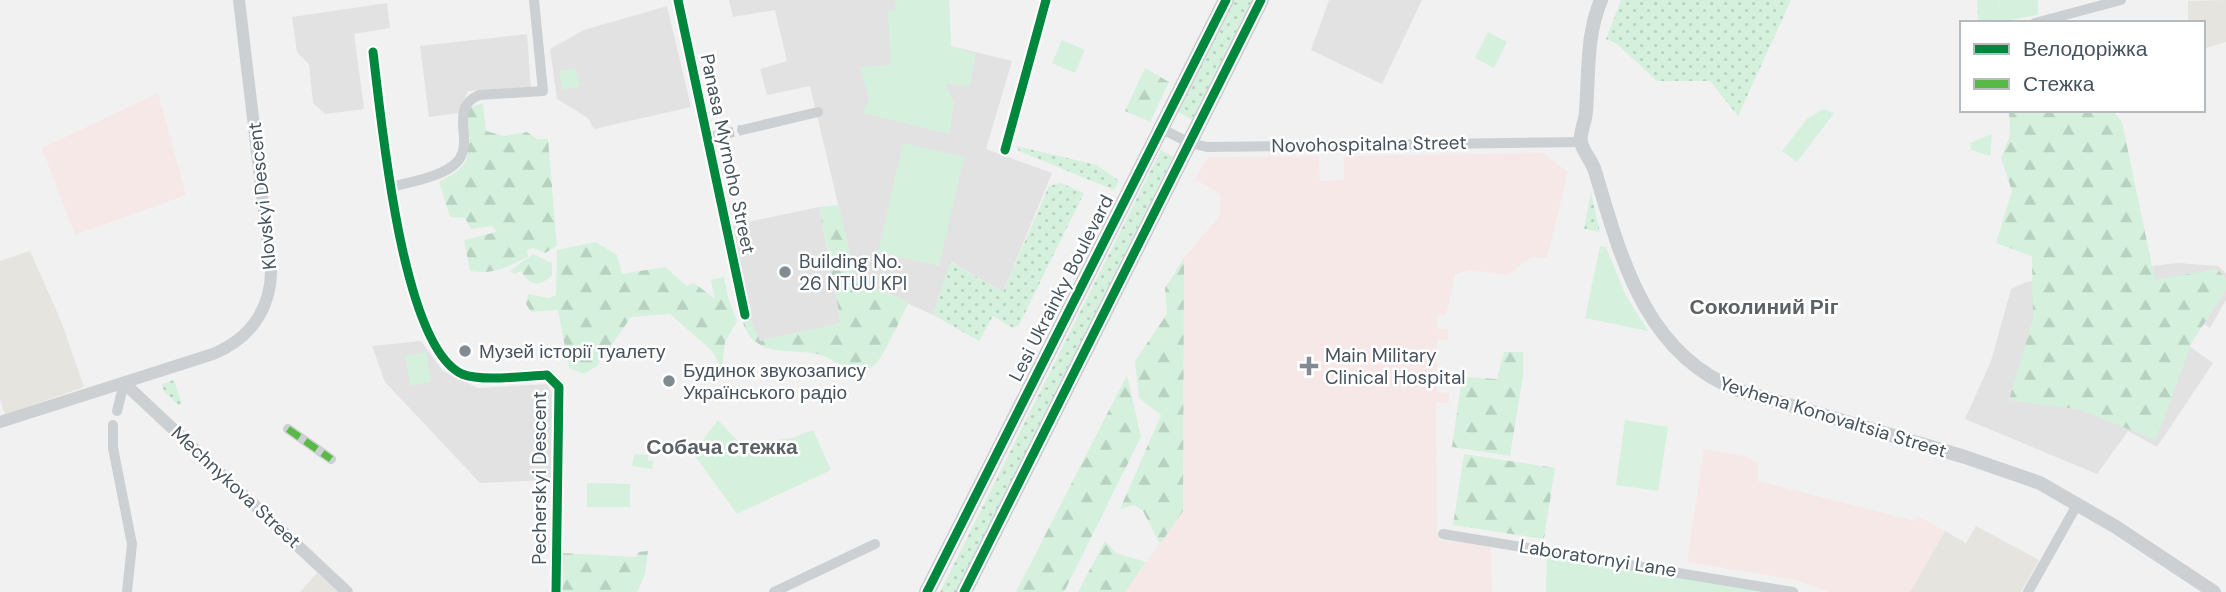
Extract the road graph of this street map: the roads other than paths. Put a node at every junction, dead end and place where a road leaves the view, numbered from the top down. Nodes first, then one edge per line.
1 (239, 0) edge
2 (534, 0) edge
3 (678, 0) edge
4 (1046, 0) edge
5 (1226, 0) edge
6 (1261, 0) edge
7 (1601, 0) edge
8 (2121, 0) edge
9 (2042, 21) edge
10 (373, 52) dead end
11 (818, 112) dead end
12 (1160, 128) junction
13 (742, 130) tunnel mouth
14 (724, 134) tunnel mouth
15 (706, 138) junction
16 (1581, 142) junction
17 (1190, 143) junction
18 (1005, 150) dead end
19 (391, 187) junction
20 (745, 315) dead end
21 (124, 383) junction
22 (117, 411) dead end
23 (0, 422) edge
24 (113, 425) dead end
25 (288, 429) dead end
26 (331, 459) dead end
27 (2078, 503) junction
28 (1443, 534) dead end
29 (875, 544) dead end
30 (127, 592) edge
31 (347, 592) edge
32 (556, 592) edge
33 (774, 592) edge
34 (927, 592) edge
35 (964, 592) edge
36 (1793, 592) edge
37 (2028, 592) edge
38 (2214, 592) edge

1 - 21 street, Klovskyi Descent
2 - 19 street
3 - 15 street, Panasa Myrnoho Street
4 - 18 street
5 - 12 main road, Lesi Ukrainky Boulevard
6 - 17 main road
7 - 16 main road
8 - 9 street
10 - 19 street, Pecherskyi Descent
11 - 13 street
12 - 17 street, Novohospitalna Street
12 - 34 main road, Lesi Ukrainky Boulevard
14 - 15 street
15 - 20 street, Panasa Myrnoho Street
16 - 17 street, Novohospitalna Street
16 - 27 main road, Yevhena Konovaltsia Street
17 - 35 main road
19 - 32 street, Pecherskyi Descent
21 - 22 street
21 - 23 street, Klovskyi Descent
21 - 31 street, Mechnykova Street
24 - 30 street
25 - 26 street
27 - 37 street
27 - 38 main road, Yevhena Konovaltsia Street
28 - 36 street, Laboratornyi Lane
29 - 33 street

